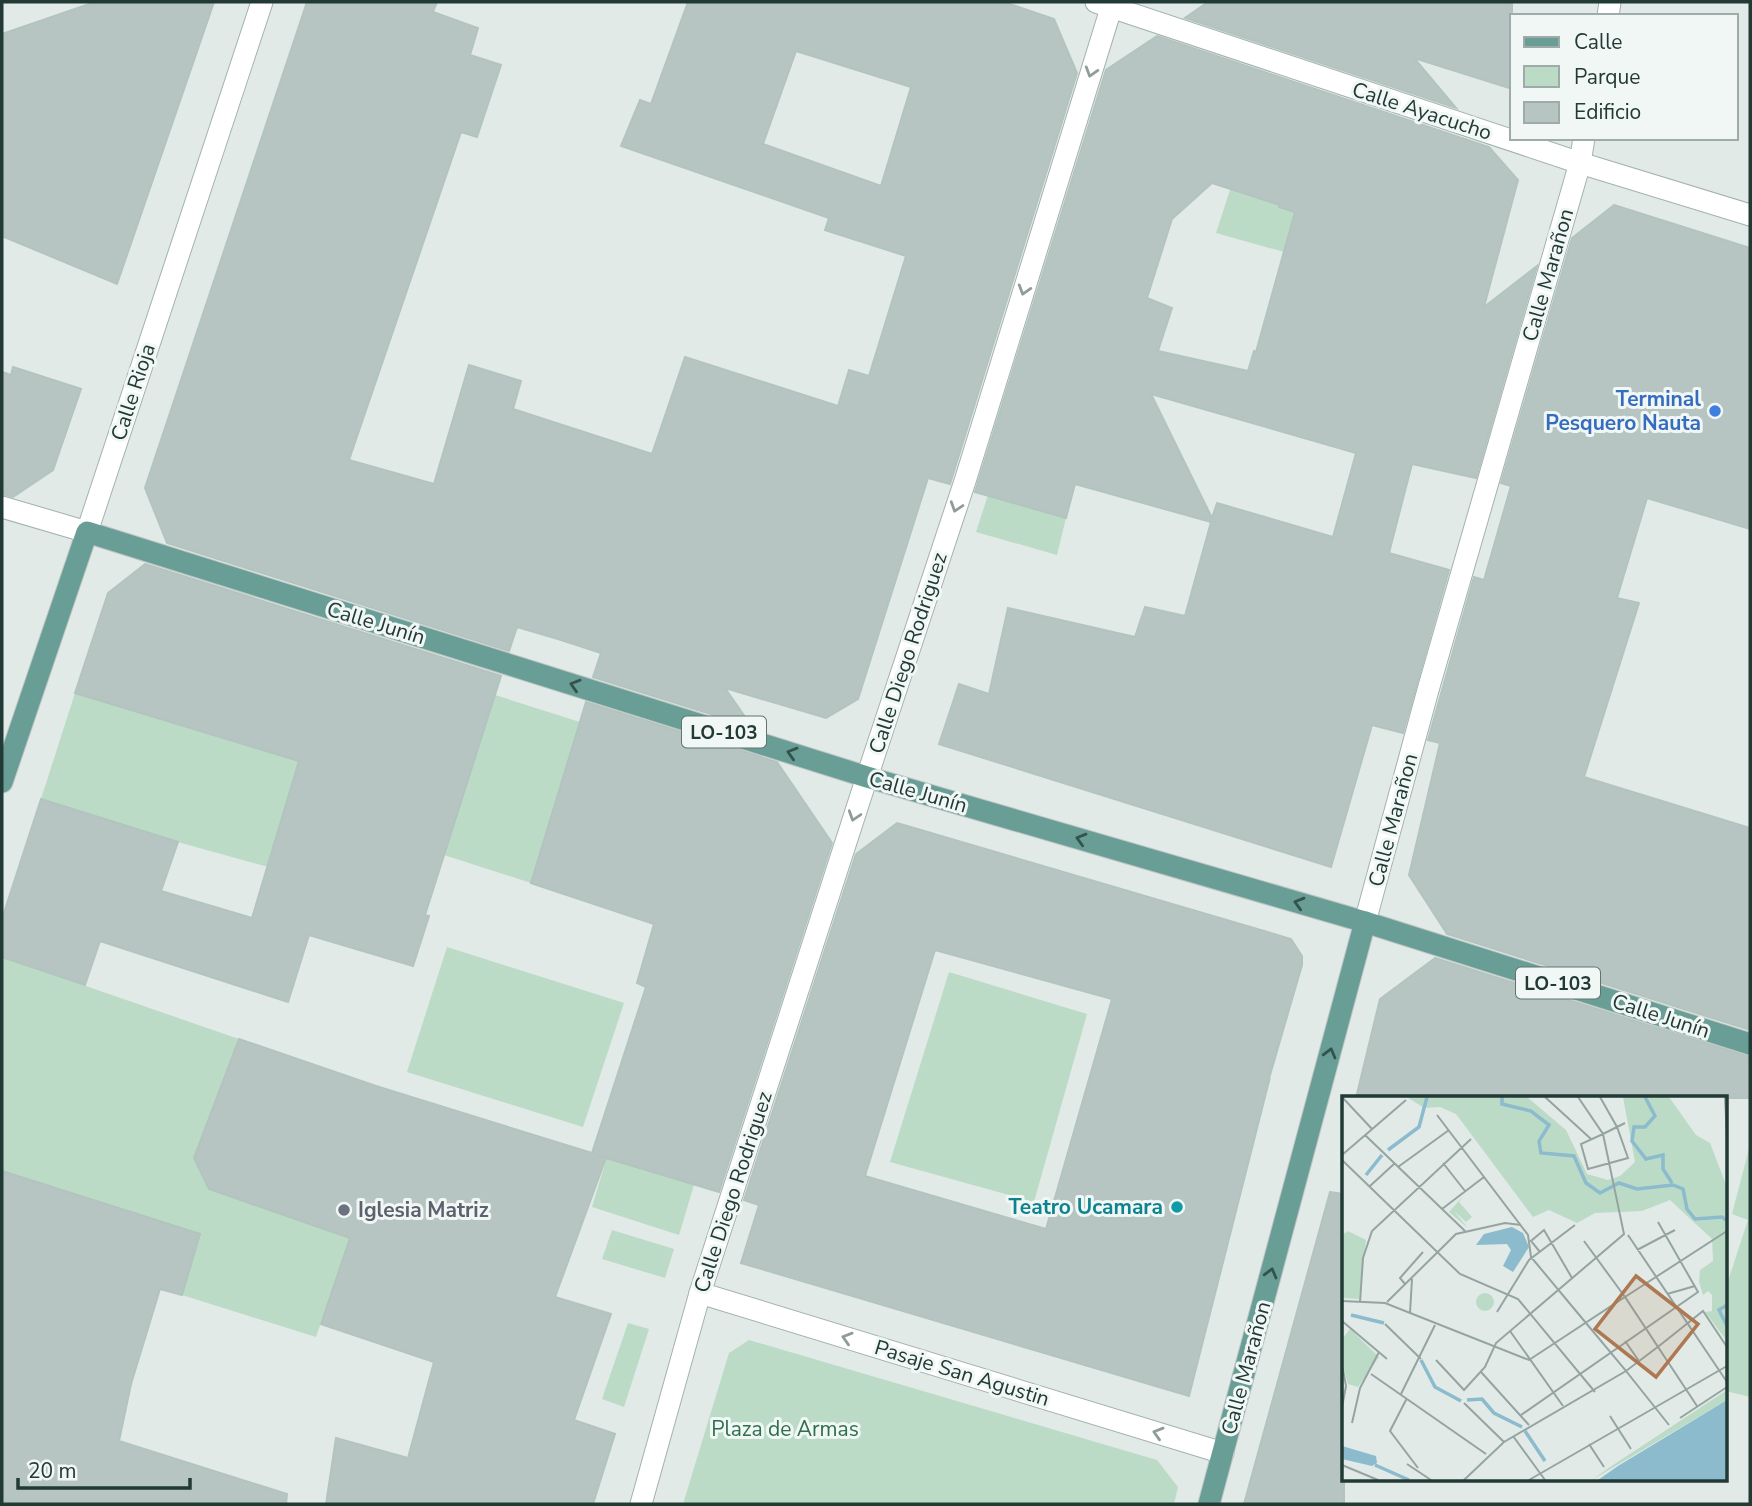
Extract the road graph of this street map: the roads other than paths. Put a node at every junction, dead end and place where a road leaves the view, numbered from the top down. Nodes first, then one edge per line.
1 (262, 2) edge
2 (1107, 4) edge
3 (1510, 139) edge
4 (1512, 140) edge
5 (1584, 140) edge
6 (1580, 163) junction
7 (1750, 215) edge
8 (2, 507) edge
9 (87, 532) junction
10 (867, 777) junction
11 (2, 782) edge
12 (1365, 922) junction
13 (1750, 1044) edge
14 (700, 1293) junction
15 (1223, 1453) junction
16 (641, 1504) edge
17 (1209, 1504) edge

1 - 9 street, Calle Rioja
2 - 3 street, Calle Ayacucho
2 -> 10 street, Calle Diego Rodriguez
4 - 6 street, Calle Ayacucho
5 - 6 street, Calle Marañon
6 - 7 street, Calle Ayacucho
6 - 12 street, Calle Marañon
8 - 9 street
10 -> 9 main road, Calle Junín / LO-103
9 - 11 main road, Calle Rioja
12 -> 10 main road, Calle Junín / LO-103
10 -> 14 street, Calle Diego Rodriguez
12 - 13 main road, Calle Junín / LO-103
15 -> 12 main road, Calle Marañon
15 -> 14 street, Pasaje San Agustin
14 - 16 street, Calle Diego Rodriguez
15 - 17 main road, Calle Marañon

